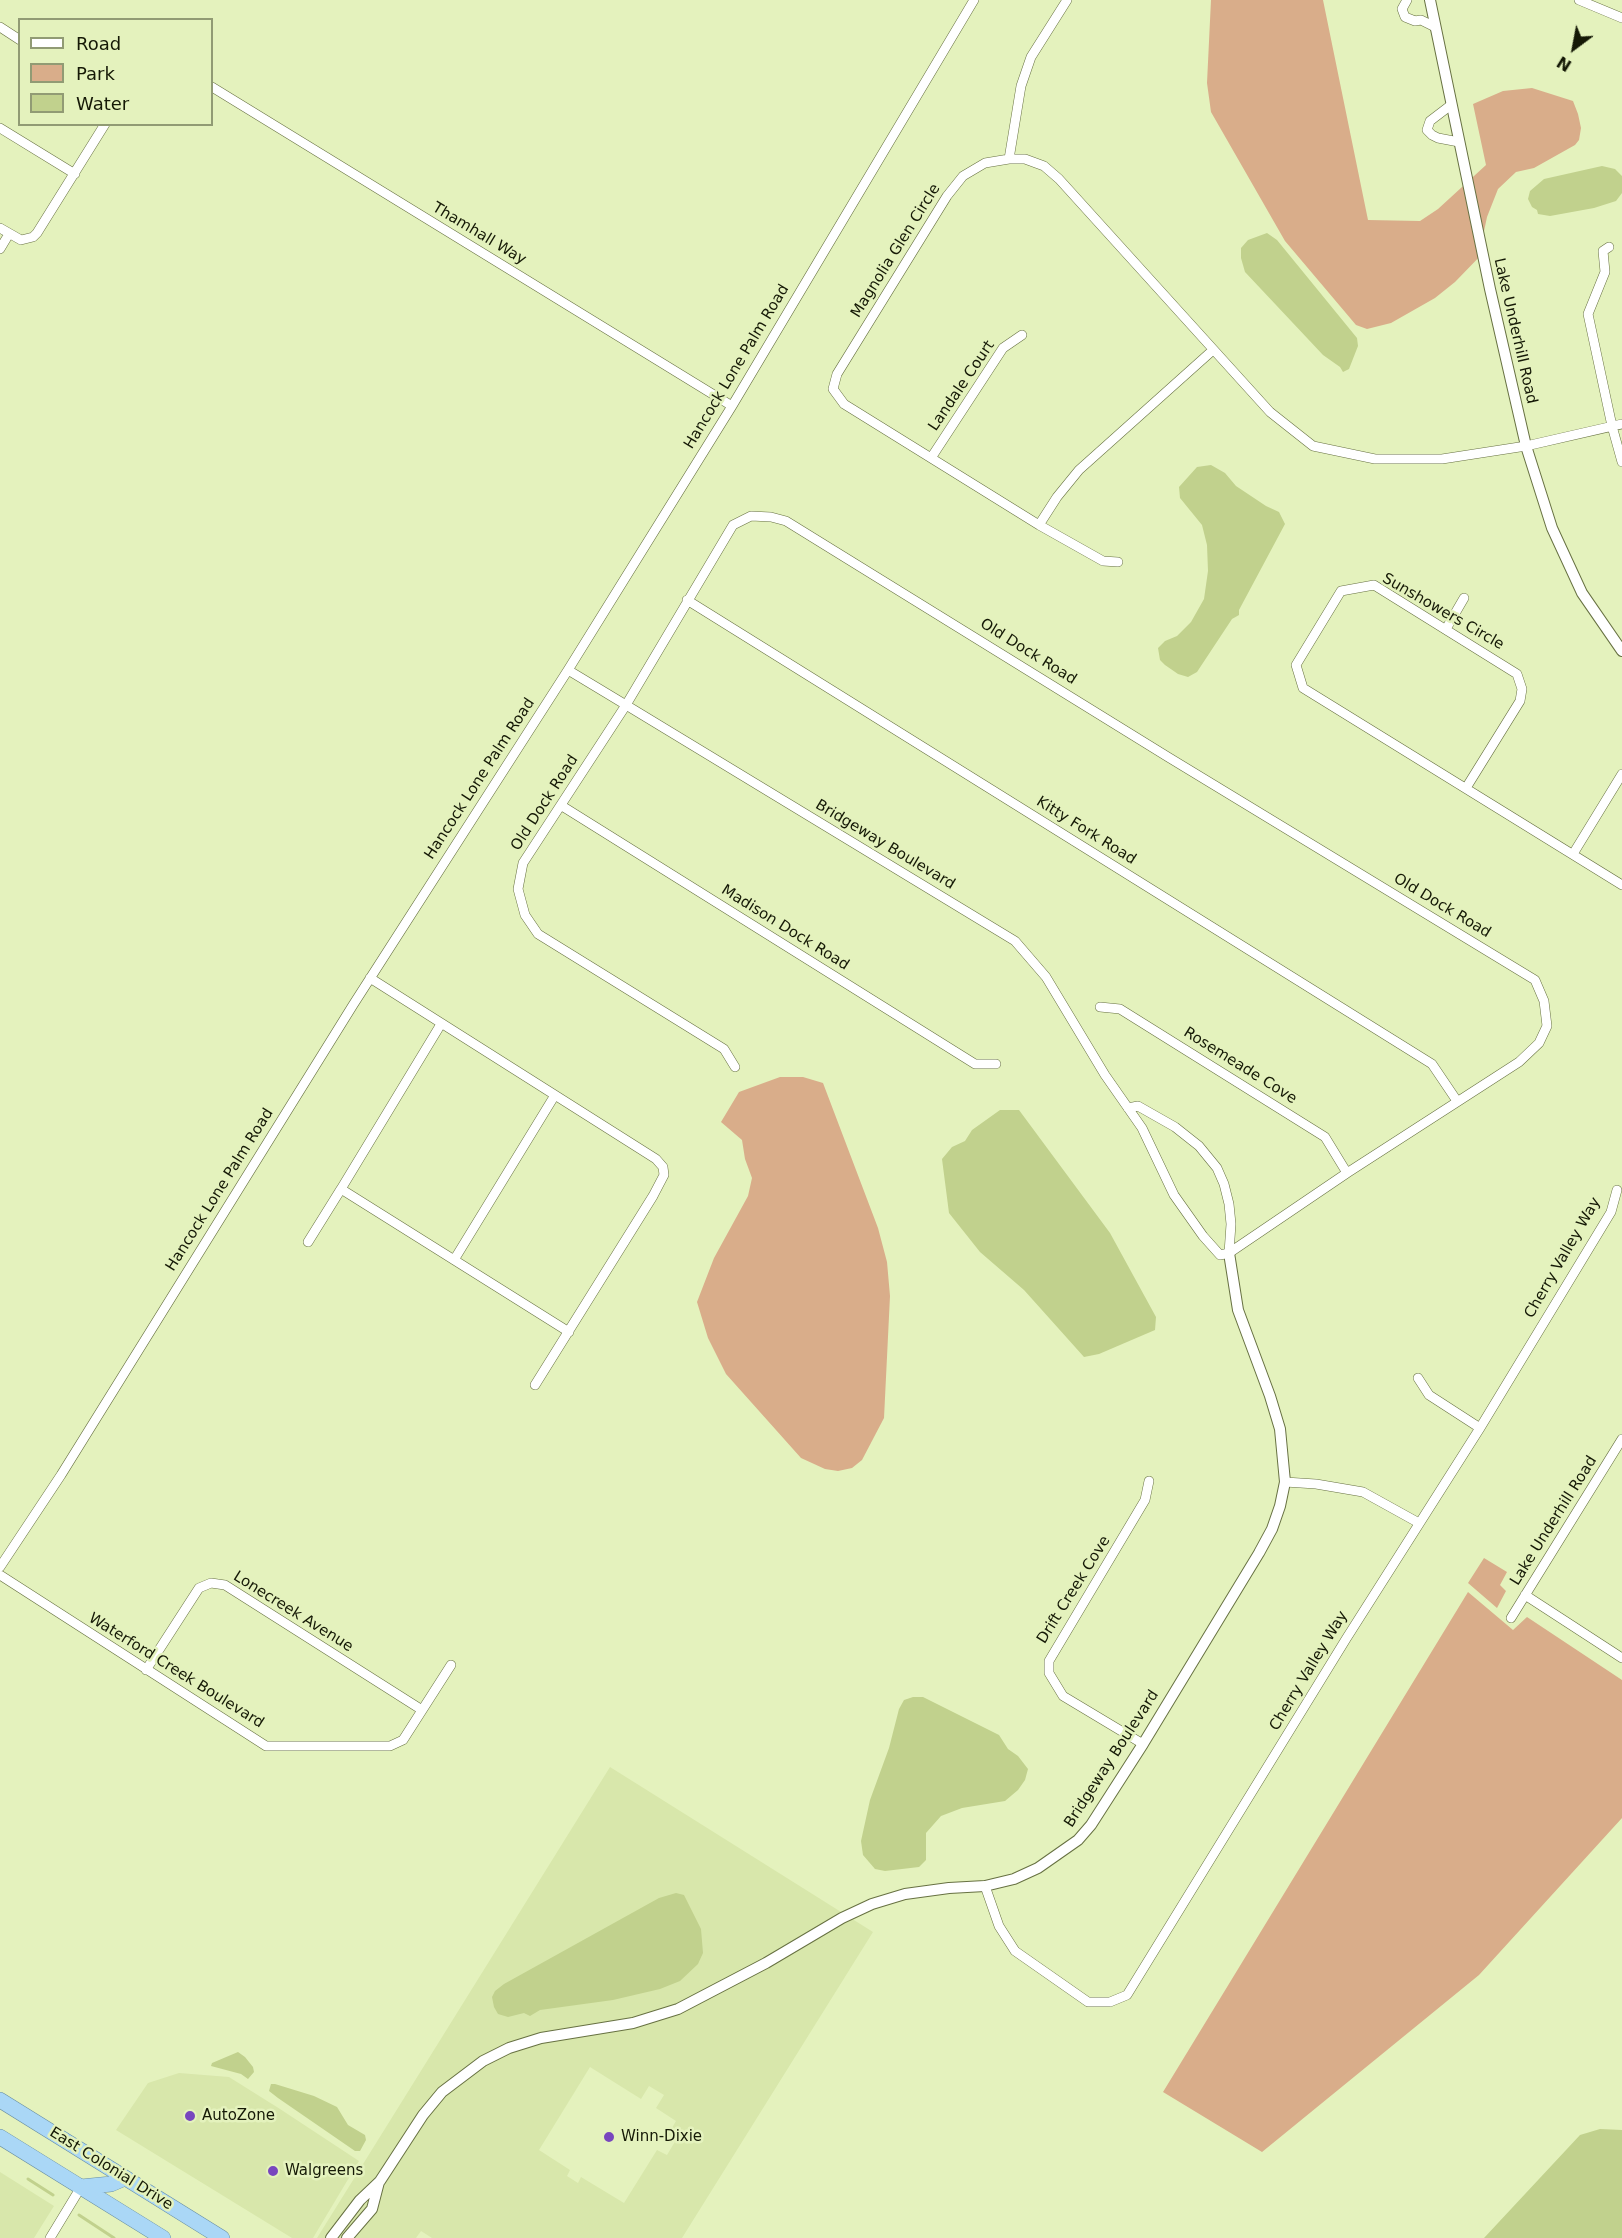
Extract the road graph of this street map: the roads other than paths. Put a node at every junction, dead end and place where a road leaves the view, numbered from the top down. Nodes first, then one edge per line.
1 (974, 0) edge
2 (1067, 0) edge
3 (1407, 0) edge
4 (1430, 0) edge
5 (1579, 0) edge
6 (1622, 18) edge
7 (0, 27) edge
8 (1435, 27) junction
9 (18, 39) edge
10 (213, 88) edge
11 (1451, 105) junction
12 (104, 126) edge
13 (0, 128) edge
14 (1459, 142) junction
15 (1009, 159) junction
16 (75, 174) junction
17 (0, 228) edge
18 (9, 234) junction
19 (1609, 248) dead end
20 (0, 249) edge
21 (1022, 335) dead end
22 (1213, 350) junction
23 (732, 406) junction
24 (1622, 424) edge
25 (1612, 426) junction
26 (1526, 446) junction
27 (931, 458) junction
28 (1622, 462) edge
29 (1040, 525) junction
30 (1118, 562) dead end
31 (1464, 598) dead end
32 (687, 600) junction
33 (1446, 629) junction
34 (1622, 651) edge
35 (568, 670) junction
36 (626, 705) junction
37 (1622, 774) edge
38 (1466, 788) junction
39 (562, 806) junction
40 (1573, 854) junction
41 (1622, 885) edge
42 (370, 978) junction
43 (1100, 1007) dead end
44 (441, 1024) junction
45 (996, 1064) dead end
46 (735, 1067) dead end
47 (555, 1095) junction
48 (1457, 1101) junction
49 (1128, 1108) junction
50 (1347, 1173) junction
51 (340, 1189) junction
52 (1617, 1190) dead end
53 (308, 1242) dead end
54 (1229, 1253) junction
55 (454, 1260) junction
56 (569, 1332) junction
57 (1418, 1378) dead end
58 (535, 1385) dead end
59 (1480, 1428) junction
60 (1622, 1439) edge
61 (1149, 1481) dead end
62 (1286, 1482) junction
63 (1419, 1523) junction
64 (0, 1567) edge
65 (0, 1575) edge
66 (1525, 1595) junction
67 (1511, 1618) dead end
68 (1622, 1658) edge
69 (451, 1665) dead end
70 (146, 1670) junction
71 (422, 1710) junction
72 (1143, 1744) junction
73 (986, 1886) junction
74 (0, 2100) edge
75 (0, 2137) edge
76 (125, 2178) junction
77 (380, 2181) junction
78 (81, 2187) junction
79 (50, 2238) edge
80 (163, 2238) edge
81 (222, 2238) edge
82 (331, 2238) edge
83 (347, 2238) edge

1 - 23 street, Hancock Lone Palm Road
2 - 15 street
3 - 8 street
4 - 8 street, Lake Underhill Road
5 - 6 street
7 - 9 street
8 - 11 street, Lake Underhill Road
10 - 23 street, Thamhall Way
11 - 14 street, Lake Underhill Road
11 - 14 street
12 - 16 street
13 - 16 street
14 - 26 street, Lake Underhill Road
15 - 22 street, Magnolia Glen Circle
15 - 27 street, Magnolia Glen Circle
16 - 18 street
17 - 18 street
18 - 20 street
19 - 25 street
21 - 27 street, Landale Court
22 - 26 street, Magnolia Glen Circle
22 - 29 street
23 - 35 street, Hancock Lone Palm Road
24 - 25 street, Magnolia Glen Circle
25 - 26 street, Magnolia Glen Circle
25 - 28 street
26 - 34 street, Lake Underhill Road
27 - 29 street, Magnolia Glen Circle
29 - 30 street, Magnolia Glen Circle
31 - 33 street
32 - 36 street, Old Dock Road
32 - 48 street, Kitty Fork Road
32 - 48 street, Old Dock Road
33 - 38 street, Sunshowers Circle
33 - 38 street, Sunshowers Circle
35 - 36 street, Bridgeway Boulevard
35 - 42 street, Hancock Lone Palm Road
36 - 39 street, Old Dock Road
36 - 49 street, Bridgeway Boulevard
37 - 40 street
38 - 40 street, Sunshowers Circle
39 - 45 street, Madison Dock Road
39 - 46 street, Old Dock Road
40 - 41 street, Sunshowers Circle
42 - 44 street
42 - 64 street, Hancock Lone Palm Road
43 - 50 street, Rosemeade Cove
44 - 47 street
44 - 51 street
47 - 55 street
47 - 56 street
48 - 50 street, Old Dock Road
49 - 54 street, Bridgeway Boulevard
49 - 54 street, Bridgeway Boulevard
50 - 54 street, Old Dock Road
51 - 53 street
51 - 55 street
52 - 59 street, Cherry Valley Way
54 - 62 street, Bridgeway Boulevard
55 - 56 street
56 - 58 street
57 - 59 street
59 - 63 street, Cherry Valley Way
60 - 66 street, Lake Underhill Road
61 - 72 street, Drift Creek Cove
62 - 63 street
62 - 72 street, Bridgeway Boulevard
63 - 73 street, Cherry Valley Way
65 - 70 street, Waterford Creek Boulevard
66 - 67 street, Lake Underhill Road
66 - 68 street
69 - 71 street, Waterford Creek Boulevard
70 - 71 street, Waterford Creek Boulevard
70 - 71 street, Lonecreek Avenue
72 - 73 street, Bridgeway Boulevard
73 - 77 street, Bridgeway Boulevard
74 - 76 highway, East Colonial Drive
75 - 78 highway, East Colonial Drive
76 - 78 highway
76 - 81 highway, East Colonial Drive
77 - 82 street, Bridgeway Boulevard
77 - 83 street, Bridgeway Boulevard
78 - 79 street
78 - 80 highway, East Colonial Drive

